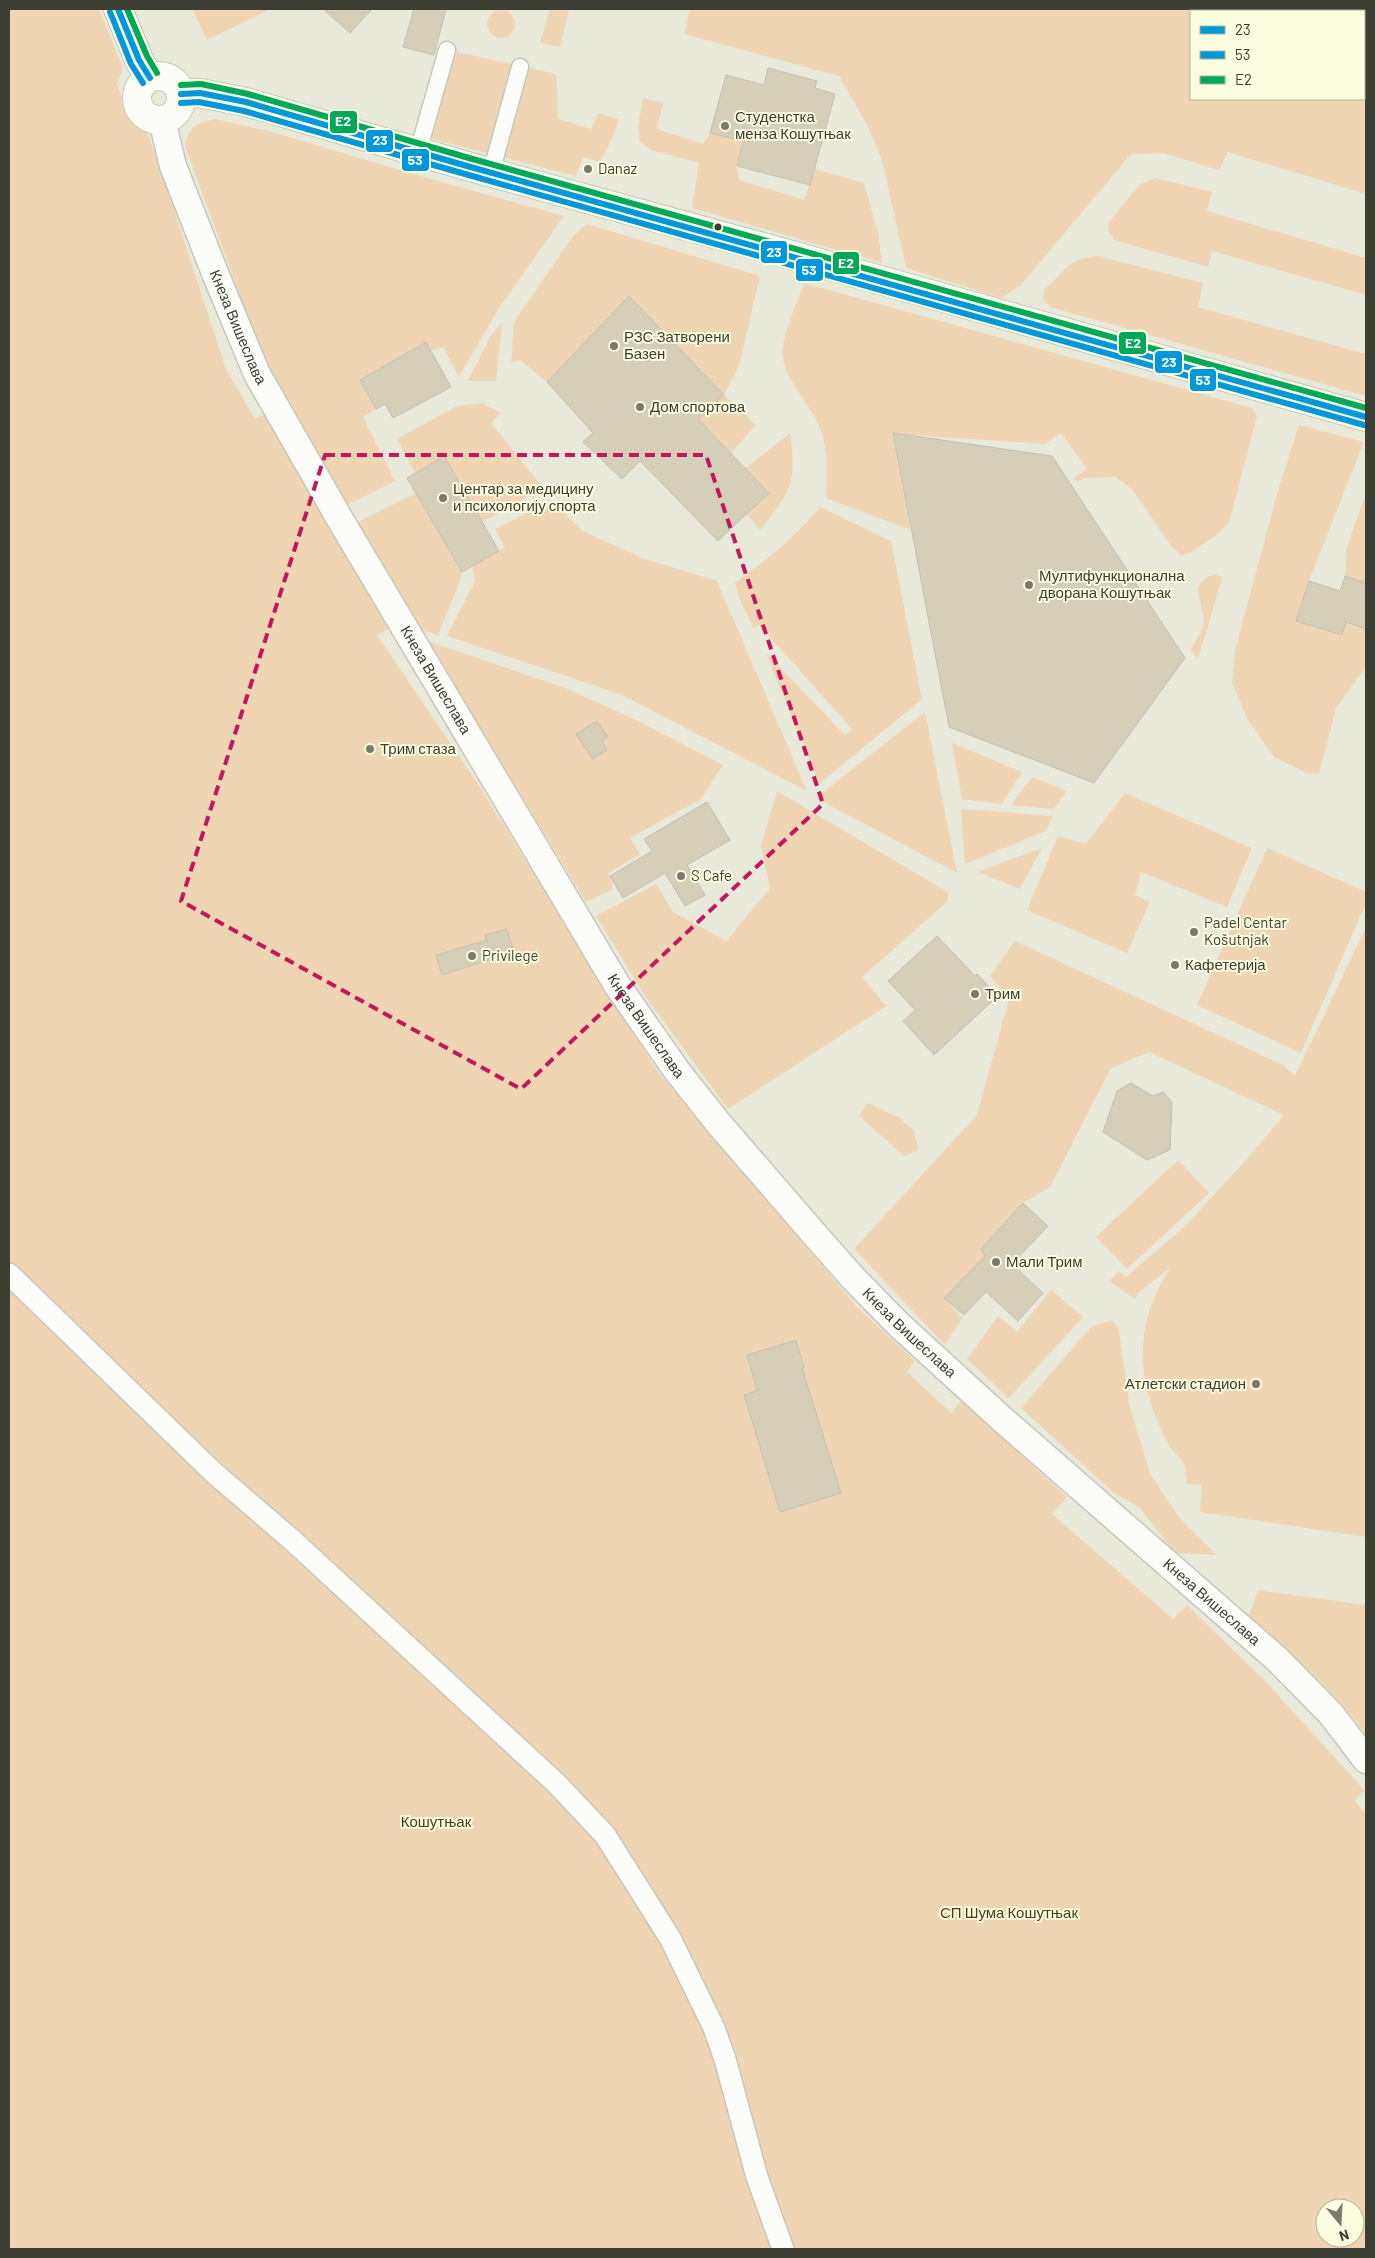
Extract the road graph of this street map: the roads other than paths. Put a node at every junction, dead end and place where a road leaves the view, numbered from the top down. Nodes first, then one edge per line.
1 (118, 9) edge
2 (447, 50) dead end
3 (520, 66) dead end
4 (150, 78) junction
5 (182, 94) junction
6 (162, 120) junction
7 (418, 152) junction
8 (491, 173) junction
9 (1366, 417) edge
10 (9, 1274) edge
11 (1366, 1760) edge
12 (783, 2249) edge

1 - 4 main road
2 - 7 street
3 - 8 street
4 - 5 main road
4 - 6 main road
5 - 6 main road
5 - 7 main road
6 - 11 street, Кнеза Вишеслава
7 - 8 main road
8 - 9 main road
10 - 12 street

